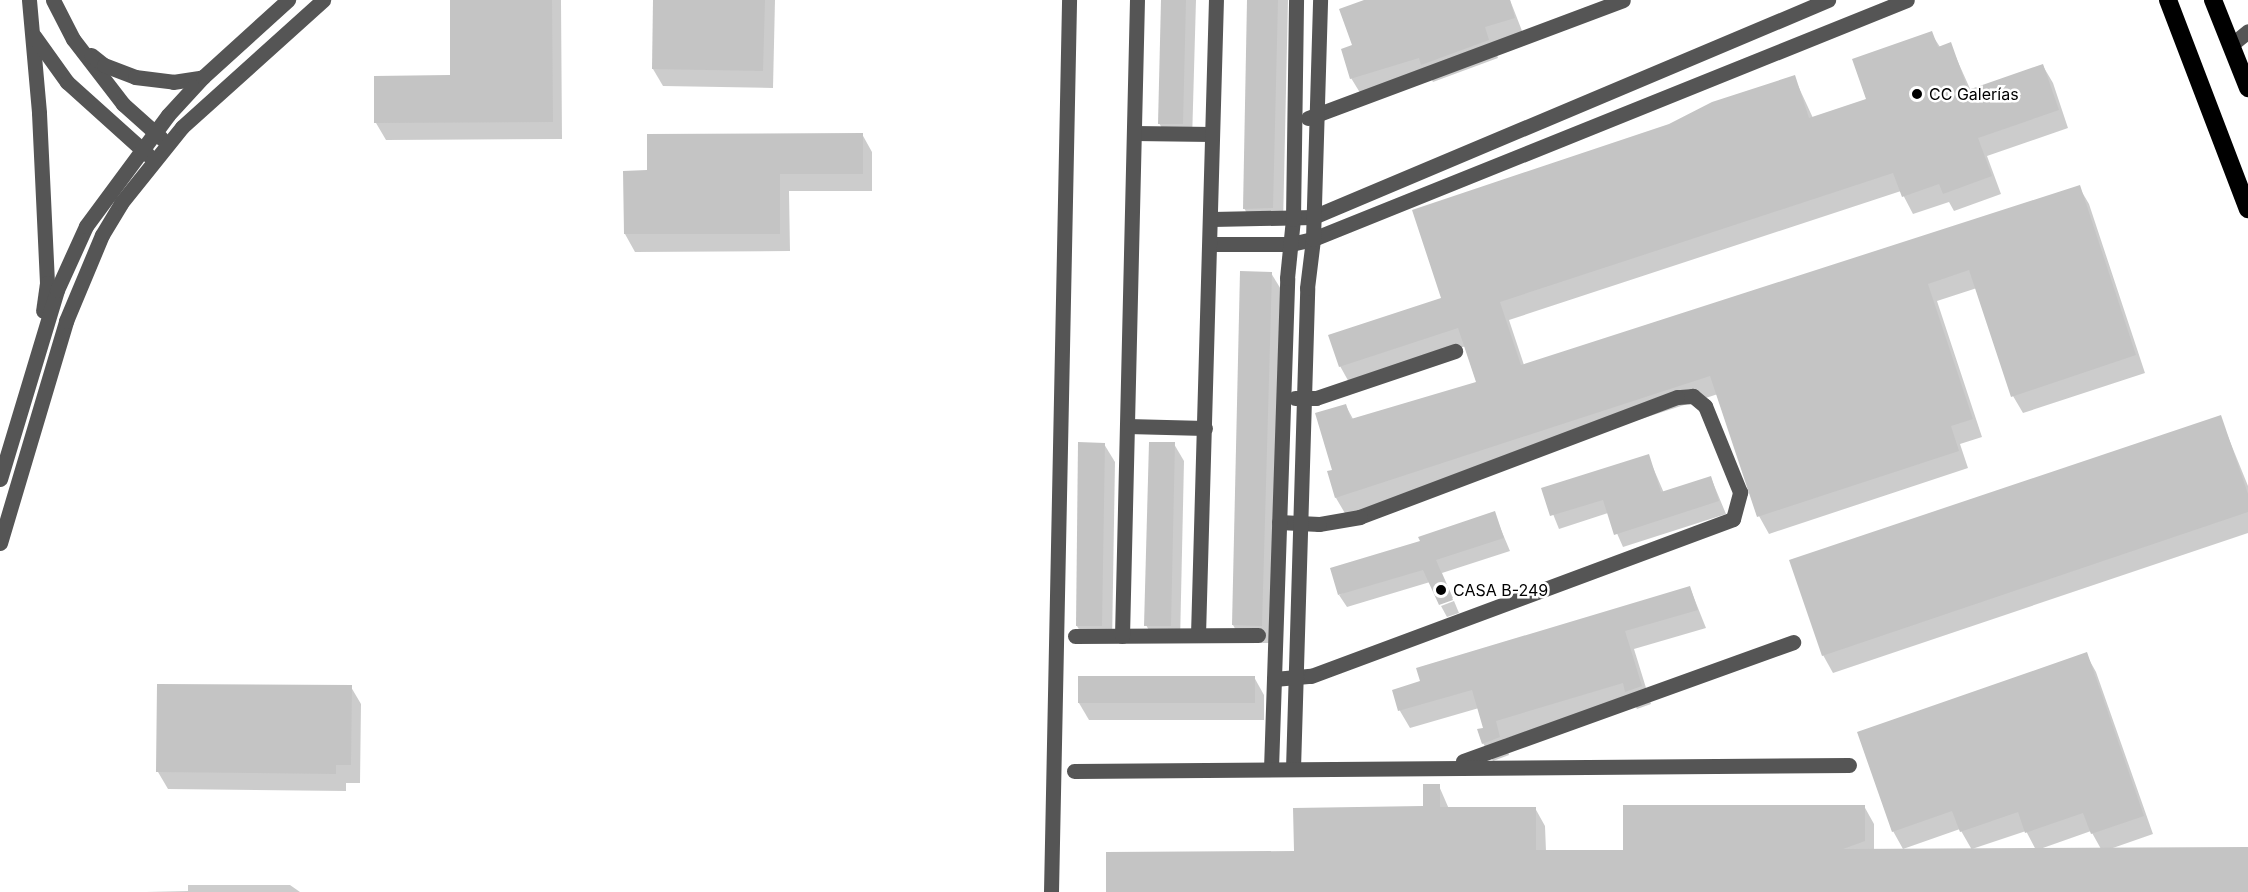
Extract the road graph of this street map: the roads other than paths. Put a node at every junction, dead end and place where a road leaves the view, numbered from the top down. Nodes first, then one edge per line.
1 (29, 0) edge
2 (53, 0) edge
3 (288, 0) edge
4 (323, 0) edge
5 (1069, 0) edge
6 (1137, 0) edge
7 (1216, 0) edge
8 (1296, 0) edge
9 (1320, 0) edge
10 (1623, 0) edge
11 (1828, 0) edge
12 (1907, 0) edge
13 (2168, 0) edge
14 (2212, 0) edge
15 (2248, 32) edge
16 (34, 36) junction
17 (73, 39) junction
18 (2231, 45) junction
19 (203, 77) junction
20 (2248, 88) edge
21 (1316, 117) junction
22 (1292, 120) junction
23 (154, 132) junction
24 (1134, 133) junction
25 (1212, 134) junction
26 (168, 144) junction
27 (141, 148) junction
28 (154, 160) junction
29 (2248, 209) edge
30 (1313, 217) junction
31 (1212, 219) junction
32 (1293, 219) junction
33 (1313, 239) junction
34 (1211, 244) junction
35 (1291, 244) junction
36 (39, 346) junction
37 (1455, 351) dead end
38 (1283, 398) junction
39 (1304, 398) junction
40 (1127, 426) junction
41 (1205, 428) junction
42 (0, 479) edge
43 (1279, 522) junction
44 (1302, 524) junction
45 (0, 543) edge
46 (1198, 635) junction
47 (1258, 635) dead end
48 (1075, 636) dead end
49 (1122, 636) junction
50 (1793, 642) dead end
51 (1274, 679) junction
52 (1296, 679) junction
53 (1452, 765) junction
54 (1849, 765) dead end
55 (1271, 769) junction
56 (1293, 769) junction
57 (1074, 771) dead end
58 (1051, 892) edge

1 - 16 street
2 - 17 street
3 - 19 street
4 - 26 street
5 - 58 street
6 - 24 street
7 - 25 street
8 - 22 street
9 - 21 street
10 - 21 street
11 - 30 street
12 - 33 street
13 - 29 highway
14 - 18 highway
15 - 18 street
16 - 27 street
16 - 36 street
17 - 19 street
17 - 23 street
18 - 20 highway
19 - 23 street
21 - 22 street
21 - 30 street
22 - 32 street
23 - 26 street
23 - 27 street
24 - 25 street
24 - 40 street
25 - 31 street
26 - 28 street
27 - 28 street
27 - 36 street
28 - 45 street
30 - 32 street
30 - 33 street
31 - 32 street
31 - 34 street
32 - 35 street
33 - 35 street
33 - 39 street
34 - 35 street
34 - 41 street
35 - 38 street
36 - 42 street
37 - 39 street
38 - 39 street
38 - 43 street
39 - 44 street
40 - 41 street
40 - 49 street
41 - 46 street
43 - 44 street
43 - 51 street
44 - 52 street
44 - 52 street
46 - 47 street
46 - 49 street
48 - 49 street
50 - 53 street
51 - 52 street
51 - 55 street
52 - 56 street
53 - 54 street
53 - 56 street
55 - 56 street
55 - 57 street

